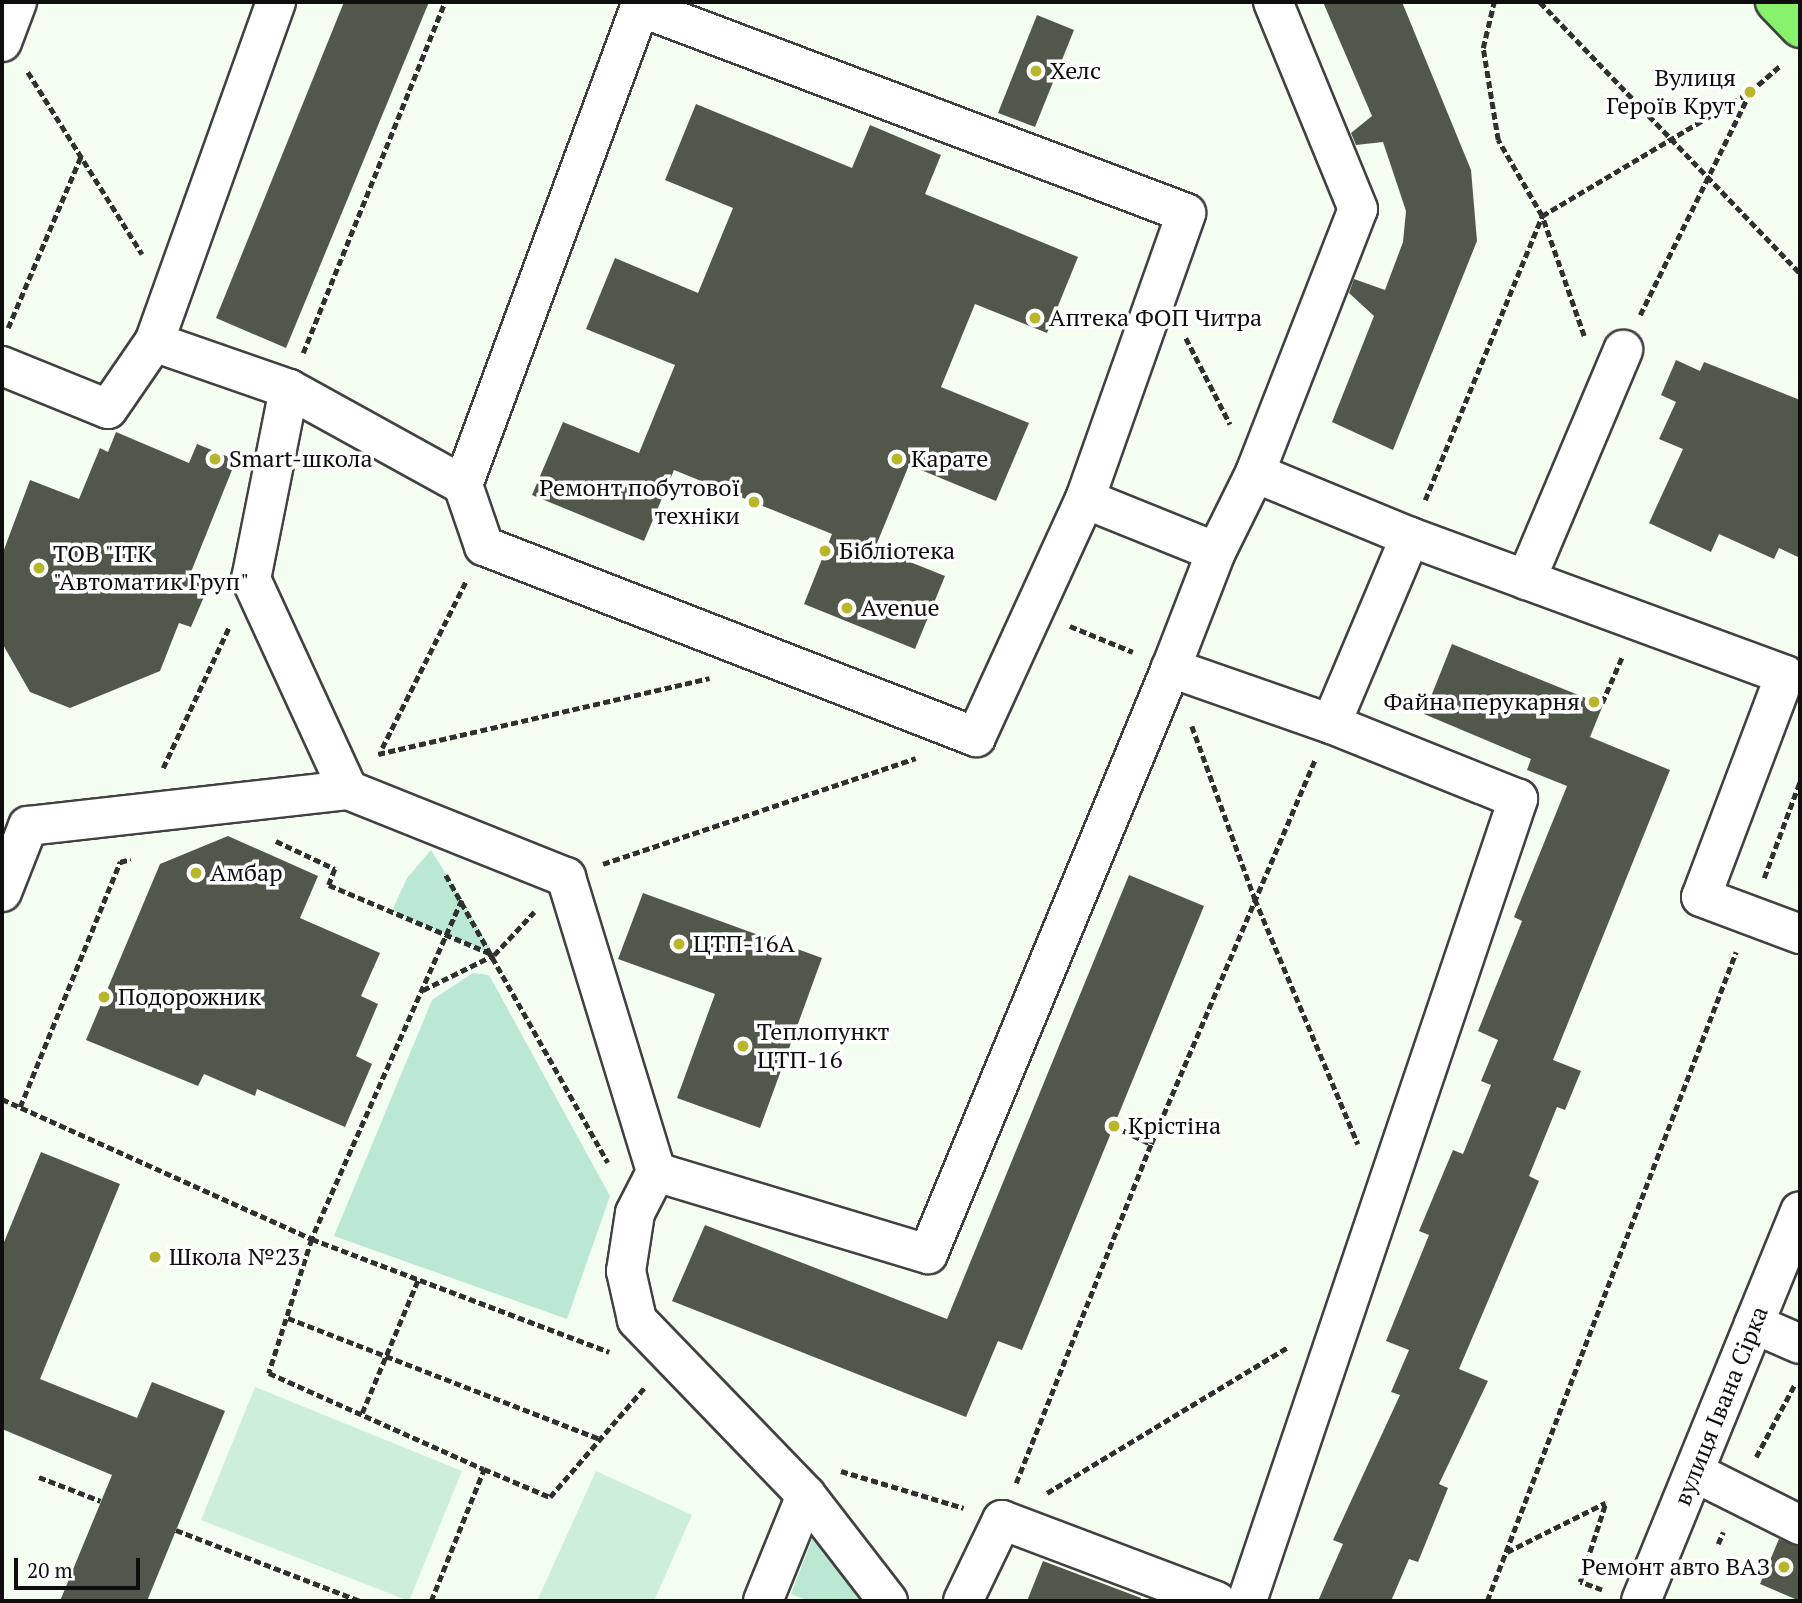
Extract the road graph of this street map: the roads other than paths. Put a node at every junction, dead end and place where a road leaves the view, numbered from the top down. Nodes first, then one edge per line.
1 (276, 2) edge
2 (1273, 2) edge
3 (1775, 2) edge
4 (1795, 42) edge
5 (154, 342) junction
6 (1618, 362) road end
7 (2, 366) edge
8 (289, 389) junction
9 (1255, 473) junction
10 (463, 485) junction
11 (1086, 499) junction
12 (1410, 537) junction
13 (1216, 552) junction
14 (1526, 580) junction
15 (1171, 668) junction
16 (1331, 724) junction
17 (348, 790) junction
18 (2, 892) edge
19 (1800, 934) edge
20 (656, 1172) junction
21 (1800, 1211) edge
22 (1754, 1324) junction
23 (1800, 1344) edge
24 (1694, 1472) junction
25 (806, 1495) junction
26 (1800, 1525) edge
27 (763, 1601) edge
28 (888, 1601) edge
29 (963, 1601) edge
30 (1216, 1601) edge
31 (1247, 1601) edge
32 (1641, 1601) edge

1 - 5 street
2 - 9 street
3 - 4 main road
5 - 7 street
5 - 8 street
6 - 14 street
8 - 10 street
8 - 17 street
9 - 12 street
9 - 13 street
10 - 11 street
10 - 11 street
11 - 13 street
12 - 14 street
12 - 16 street
13 - 15 street
14 - 19 street
15 - 16 street
15 - 20 street
16 - 31 street
17 - 18 street
17 - 20 street
20 - 25 street
21 - 22 street, вулиця Івана Сірка
22 - 23 street
22 - 24 street, вулиця Івана Сірка
24 - 26 street
24 - 32 street, вулиця Івана Сірка
25 - 27 street
25 - 28 street
29 - 30 street

